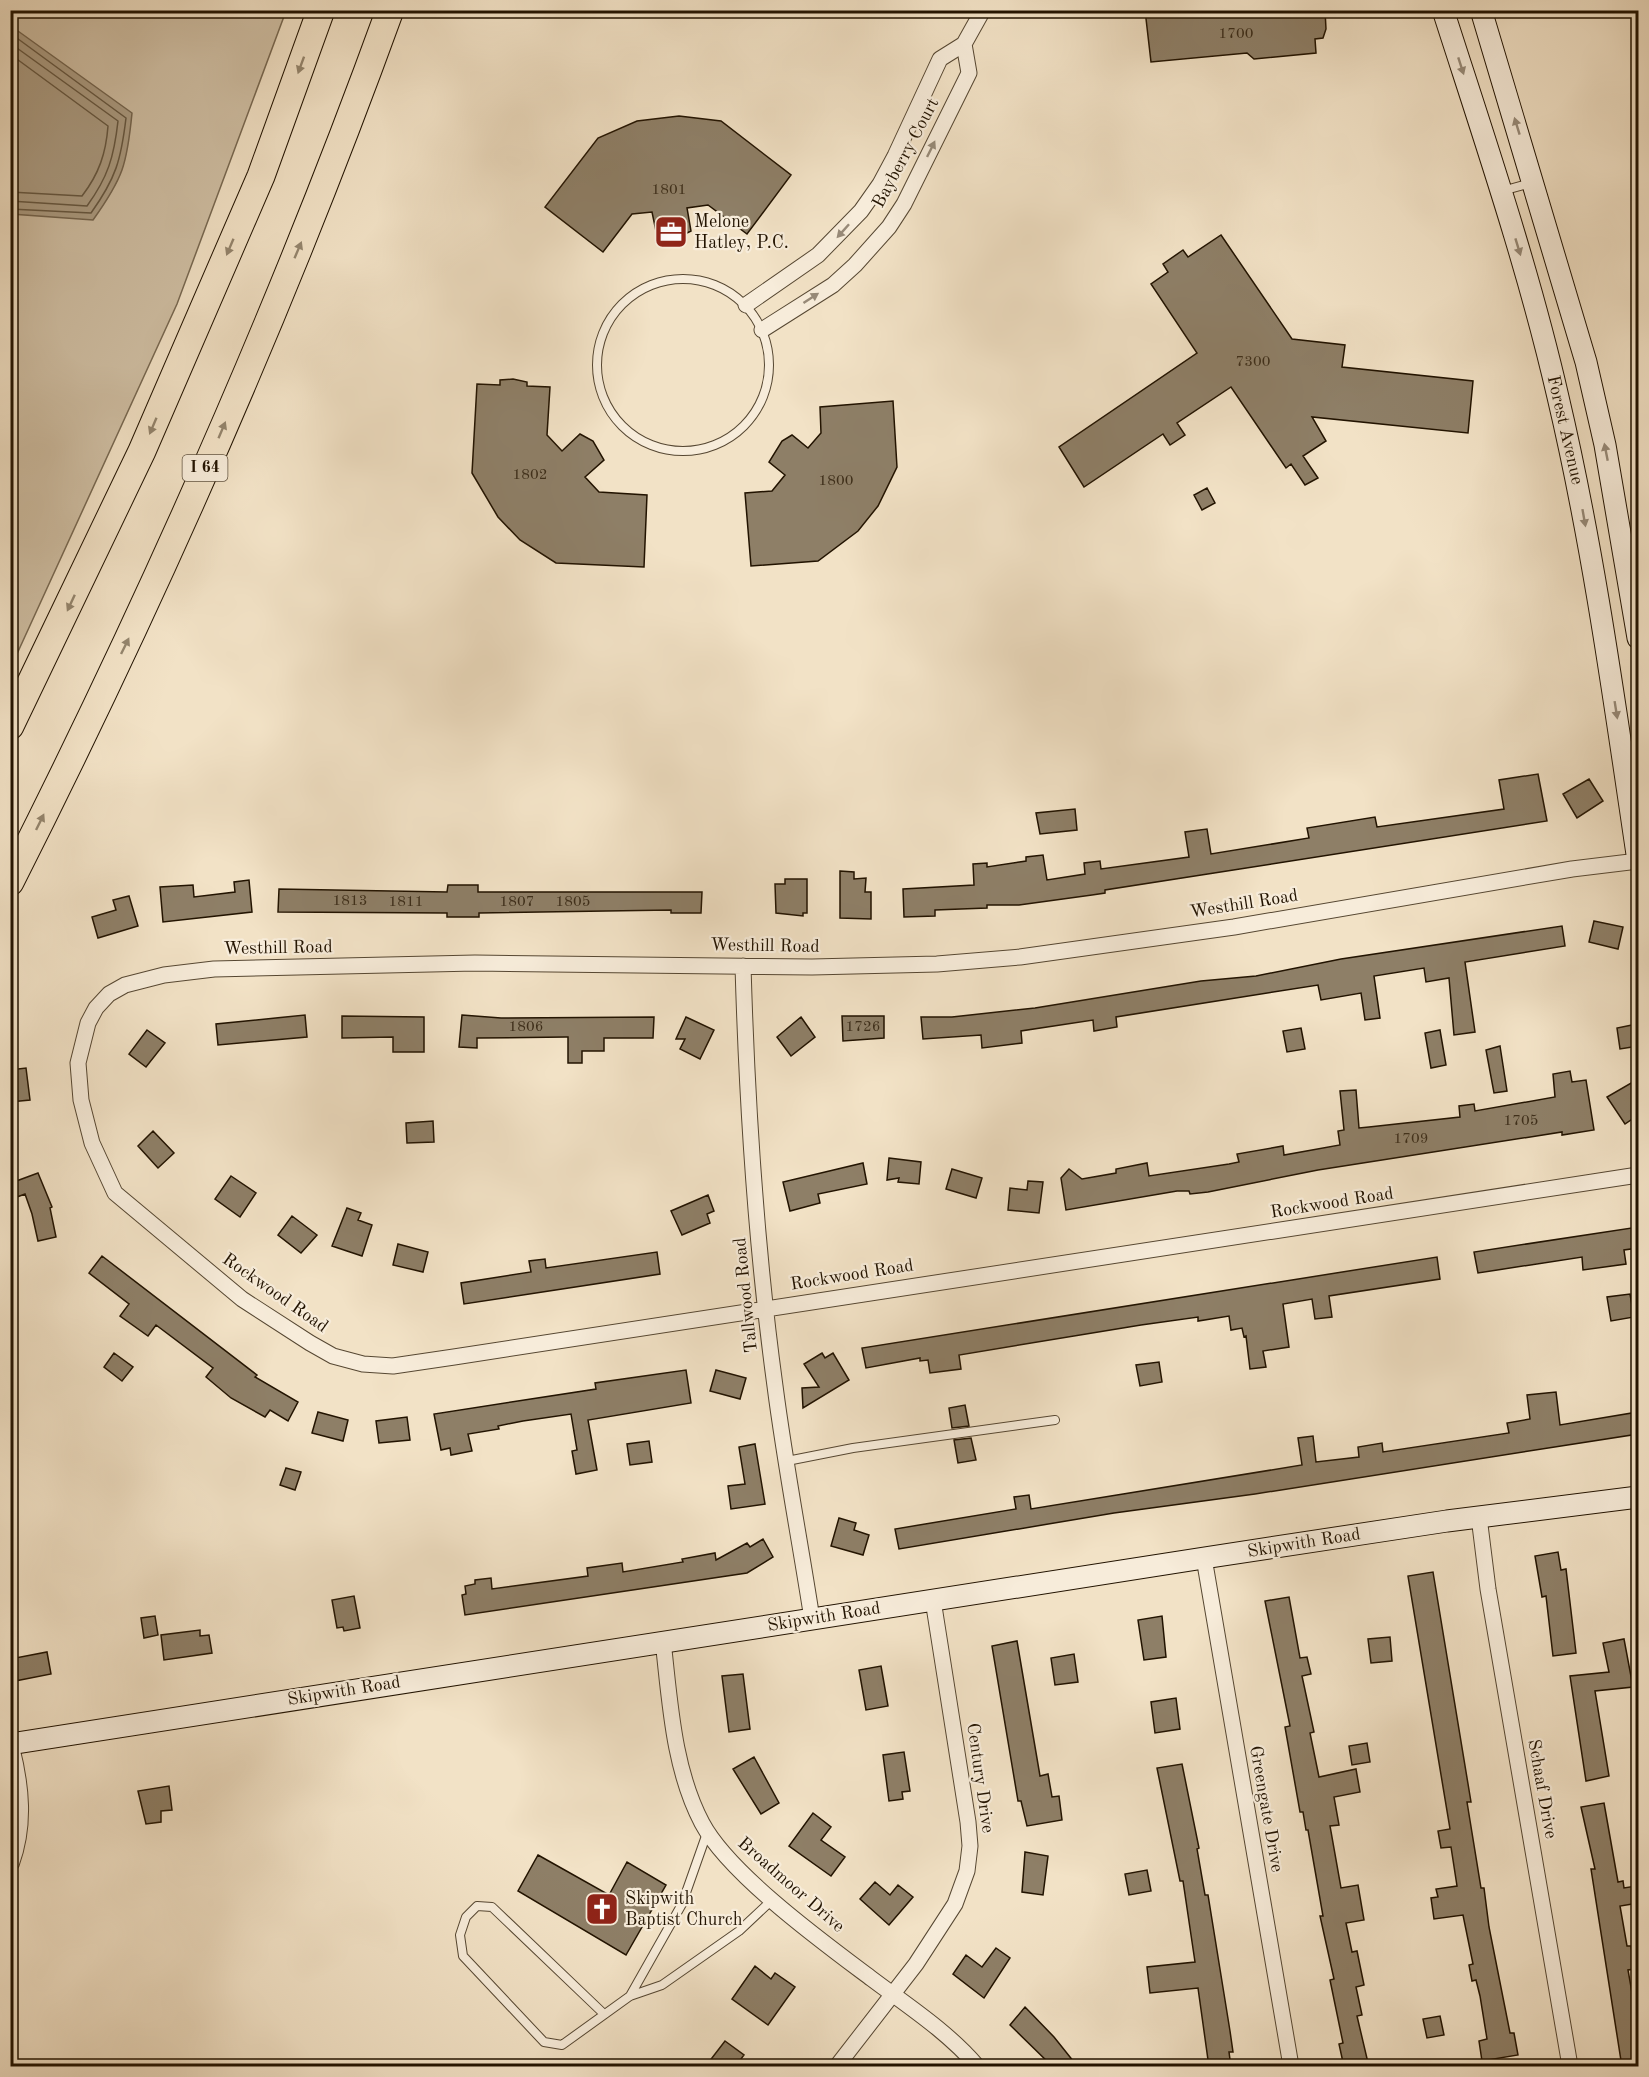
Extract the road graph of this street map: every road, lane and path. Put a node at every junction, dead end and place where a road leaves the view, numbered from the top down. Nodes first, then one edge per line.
1 (321, 10) edge
2 (390, 10) edge
3 (397, 10) edge
4 (983, 10) edge
5 (1443, 10) edge
6 (1481, 10) edge
7 (964, 44) junction
8 (375, 53) junction
9 (1534, 182) junction
10 (1500, 191) junction
11 (746, 306) junction
12 (762, 330) junction
13 (1638, 638) edge
14 (10, 726) edge
15 (1638, 861) edge
16 (10, 882) edge
17 (743, 966) junction
18 (1638, 1175) edge
19 (121, 1199) joint
20 (766, 1308) junction
21 (1055, 1420) dead end
22 (787, 1461) junction
23 (1638, 1497) edge
24 (1479, 1517) junction
25 (1204, 1558) junction
26 (933, 1600) junction
27 (812, 1619) junction
28 (663, 1641) junction
29 (10, 1746) edge
30 (708, 1832) junction
31 (10, 1863) edge
32 (774, 1899) junction
33 (892, 1994) junction
34 (630, 1996) junction
35 (604, 2014) junction
36 (837, 2067) edge
37 (977, 2067) edge
38 (1291, 2067) edge
39 (1570, 2067) edge

1 -> 14 highway
2 - 8 highway, I 64
3 - 8 highway
4 - 7 street, Bayberry Court
5 -> 10 main road, Forest Avenue
9 -> 6 main road, Forest Avenue
7 -> 11 street, Bayberry Court
12 -> 7 street, Bayberry Court
16 -> 8 highway, I 64
9 - 10 lane
13 -> 9 main road, Forest Avenue
10 -> 15 main road, Forest Avenue
11 - 12 lane
11 - 12 lane
15 - 17 street, Westhill Road
17 - 19 street, Westhill Road
17 - 20 street, Tallwood Road
18 - 20 street, Rockwood Road
19 - 20 street, Rockwood Road
20 - 22 street, Tallwood Road
21 - 22 lane
22 - 27 street, Tallwood Road
23 - 24 main road, Skipwith Road
24 - 25 main road, Skipwith Road
24 - 39 street, Schaaf Drive
25 - 26 main road, Skipwith Road
25 - 38 street, Greengate Drive
26 - 27 main road, Skipwith Road
26 - 33 street, Century Drive
27 - 28 main road, Skipwith Road
28 - 29 main road, Skipwith Road
28 - 30 street, Broadmoor Drive
29 - 31 street
30 - 32 street, Broadmoor Drive
30 - 34 lane
32 - 33 street, Broadmoor Drive
32 - 34 lane
33 - 36 street, Century Drive
33 - 37 street, Broadmoor Drive
34 - 35 lane
35 - 35 lane

